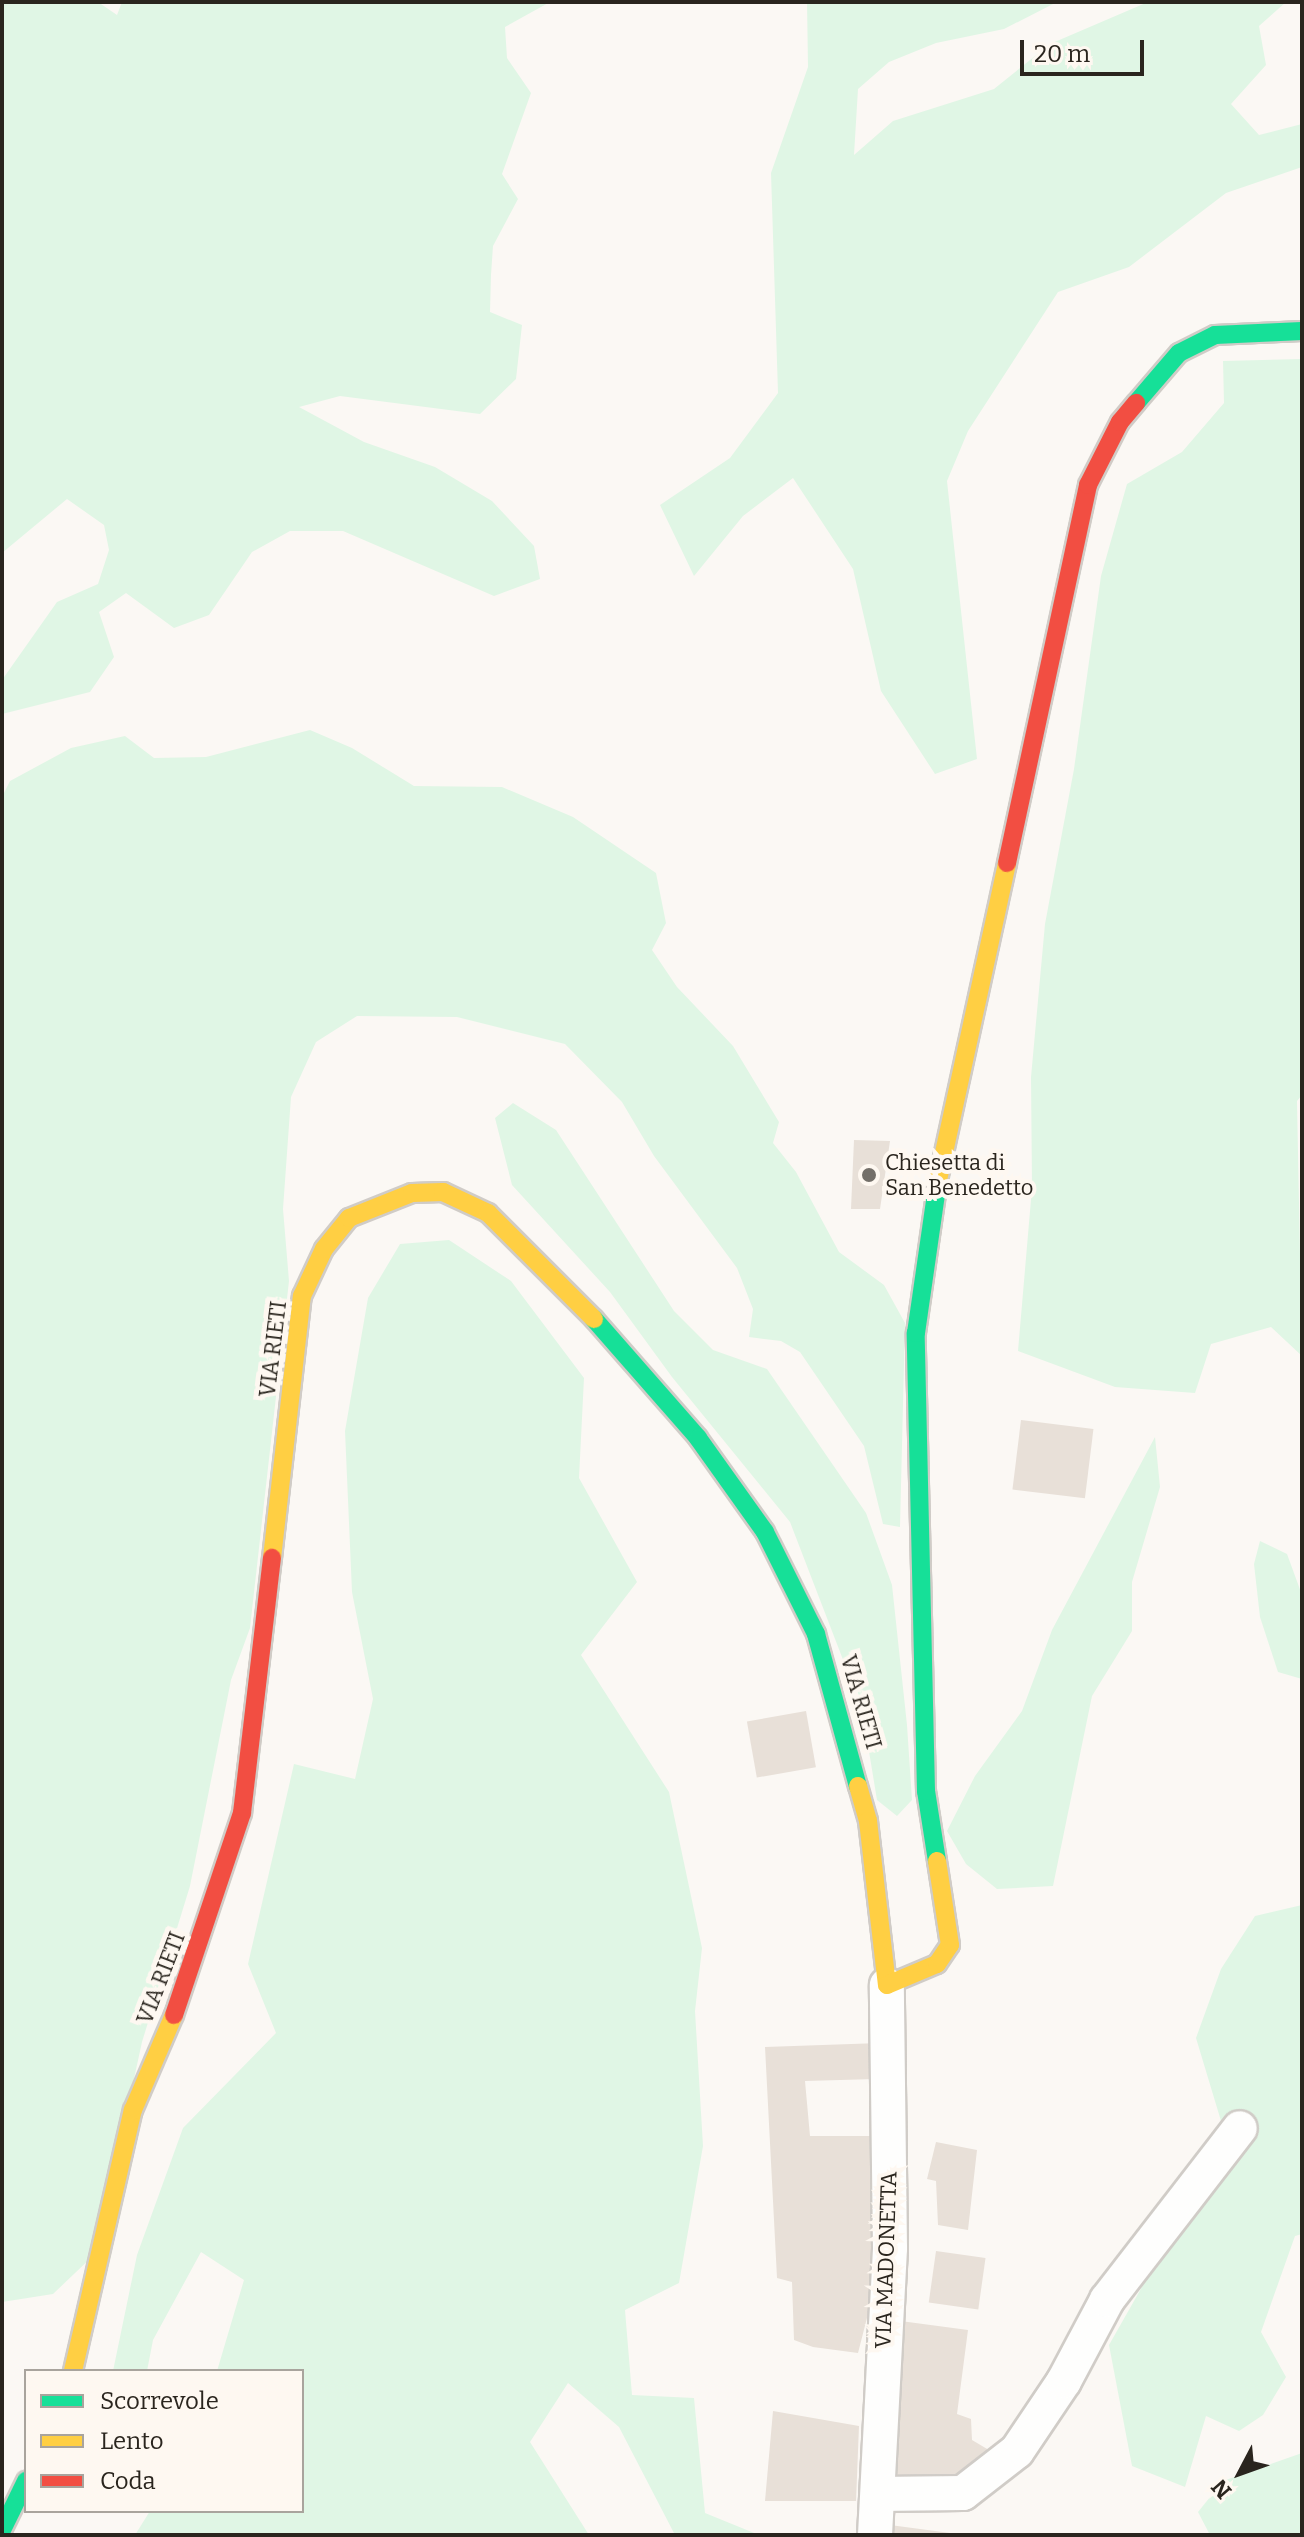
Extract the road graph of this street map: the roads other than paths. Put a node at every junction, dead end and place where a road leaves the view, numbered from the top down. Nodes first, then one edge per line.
1 (1302, 331) edge
2 (887, 1985) junction
3 (1240, 2128) dead end
4 (73, 2369) edge
5 (24, 2485) edge
6 (878, 2494) junction
7 (2, 2530) edge
8 (875, 2535) edge

1 - 2 street
2 - 4 street, VIA RIETI
2 - 6 street, VIA MADONETTA
3 - 6 street
5 - 7 street
6 - 8 street, VIA MADONETTA

